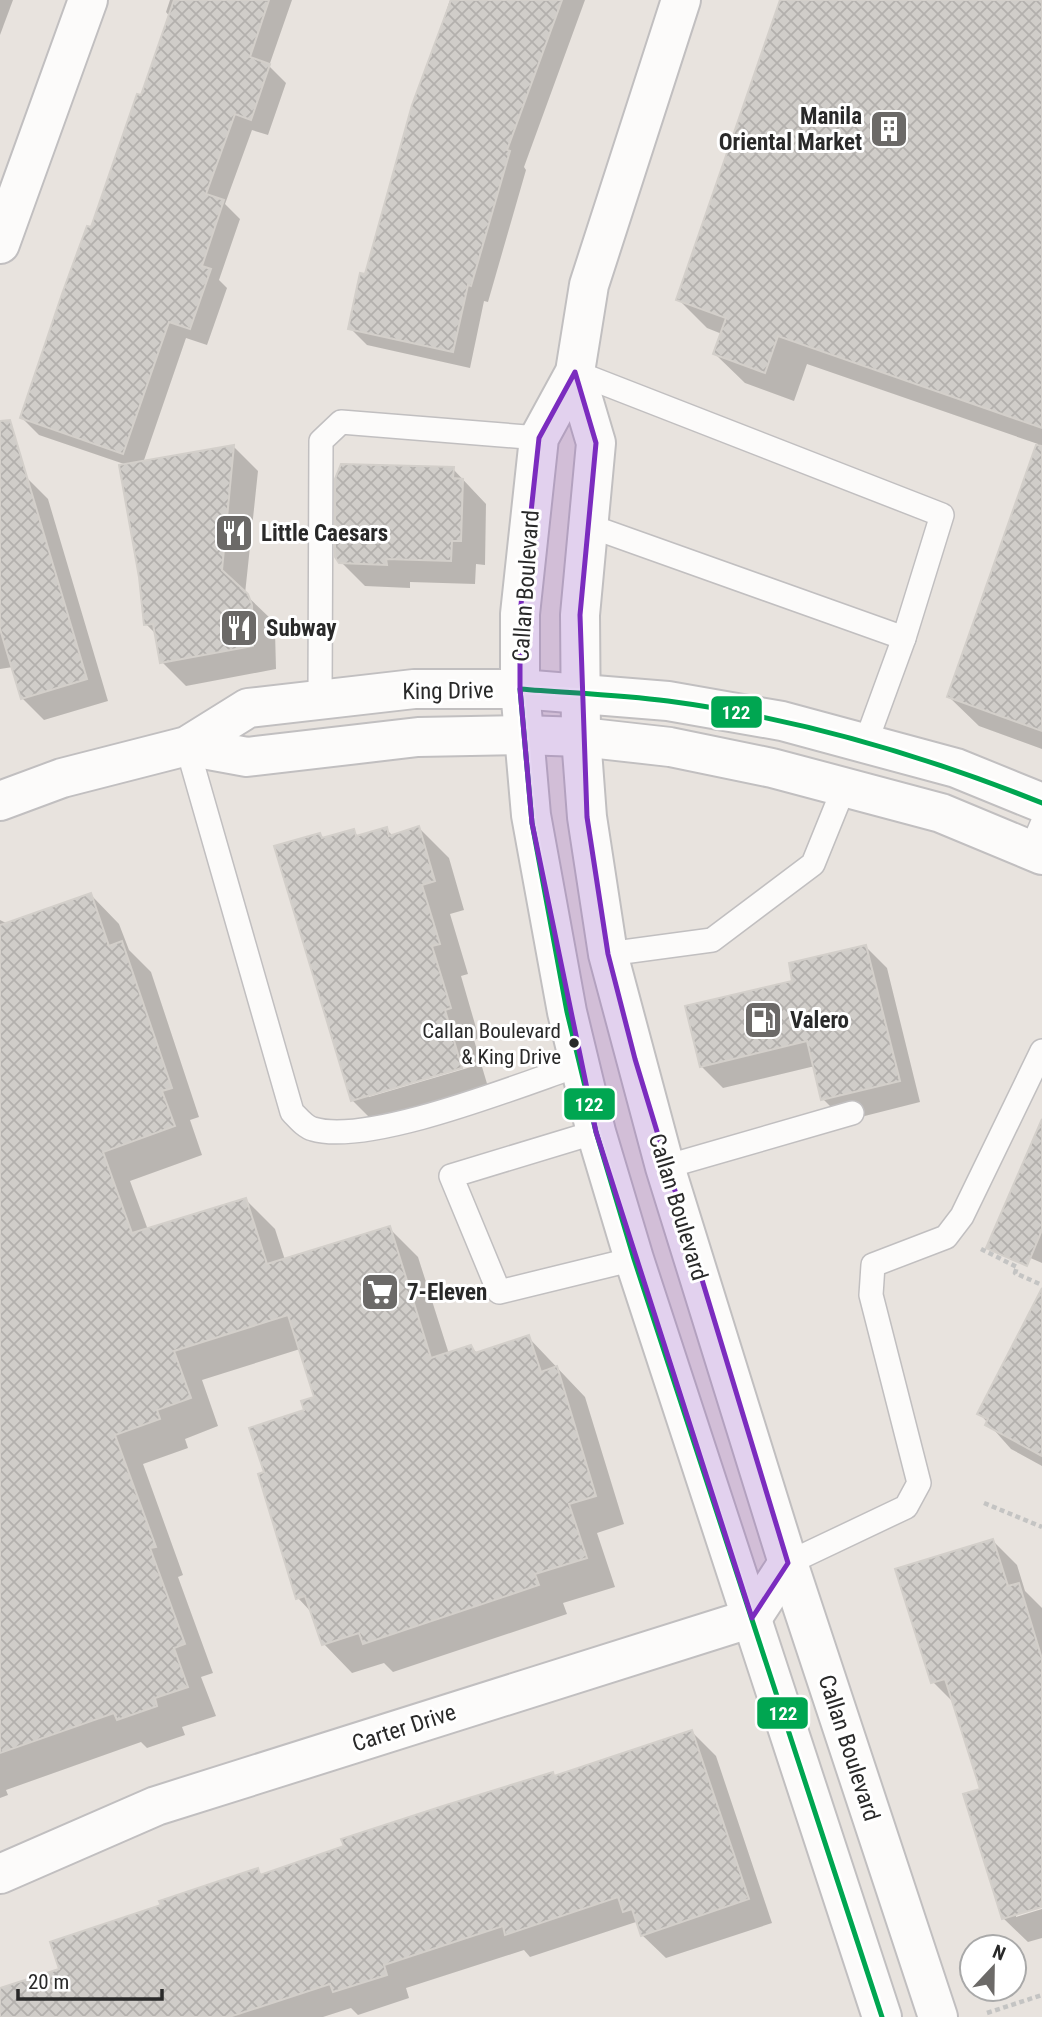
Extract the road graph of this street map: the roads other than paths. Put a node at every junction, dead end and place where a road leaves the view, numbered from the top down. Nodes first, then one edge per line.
1 (88, 0) edge
2 (681, 0) edge
3 (0, 244) edge
4 (575, 372) junction
5 (539, 438) junction
6 (587, 525) junction
7 (904, 638) junction
8 (520, 689) junction
9 (580, 692) junction
10 (320, 700) junction
11 (523, 735) junction
12 (581, 737) junction
13 (866, 741) junction
14 (187, 746) junction
15 (845, 785) junction
16 (0, 801) edge
17 (1042, 803) edge
18 (1038, 843) edge
19 (608, 954) junction
20 (1042, 1051) edge
21 (579, 1065) junction
22 (852, 1113) dead end
23 (596, 1132) junction
24 (665, 1167) junction
25 (634, 1259) junction
26 (789, 1563) junction
27 (752, 1618) junction
28 (0, 1874) edge
29 (882, 2017) edge
30 (938, 2017) edge

1 - 3 street
2 - 4 street, Callan Boulevard
4 - 5 street, Callan Boulevard
4 - 6 street, Callan Boulevard
4 - 7 lane
5 - 8 street, Callan Boulevard
5 - 10 lane
6 - 7 lane
6 - 9 street, Callan Boulevard
7 - 13 lane
8 - 9 street, King Drive
8 - 10 street, King Drive
8 - 11 street, Callan Boulevard
9 - 12 street, Callan Boulevard
9 - 13 street, King Drive
10 - 14 street, King Drive
11 - 12 street, King Drive
11 - 14 street, King Drive
11 - 21 street, Callan Boulevard
12 - 15 street, King Drive
12 - 19 street, Callan Boulevard
13 - 17 street, King Drive
14 - 16 street, King Drive
14 - 21 lane
15 - 18 street, King Drive
15 - 19 lane
19 - 24 street, Callan Boulevard
20 - 26 lane
21 - 23 street, Callan Boulevard
22 - 24 lane
23 - 25 street, Callan Boulevard
23 - 25 lane
24 - 26 street, Callan Boulevard
25 - 27 street, Callan Boulevard
26 - 27 street
26 - 30 street, Callan Boulevard
27 - 28 street, Carter Drive
27 - 29 street, Callan Boulevard

